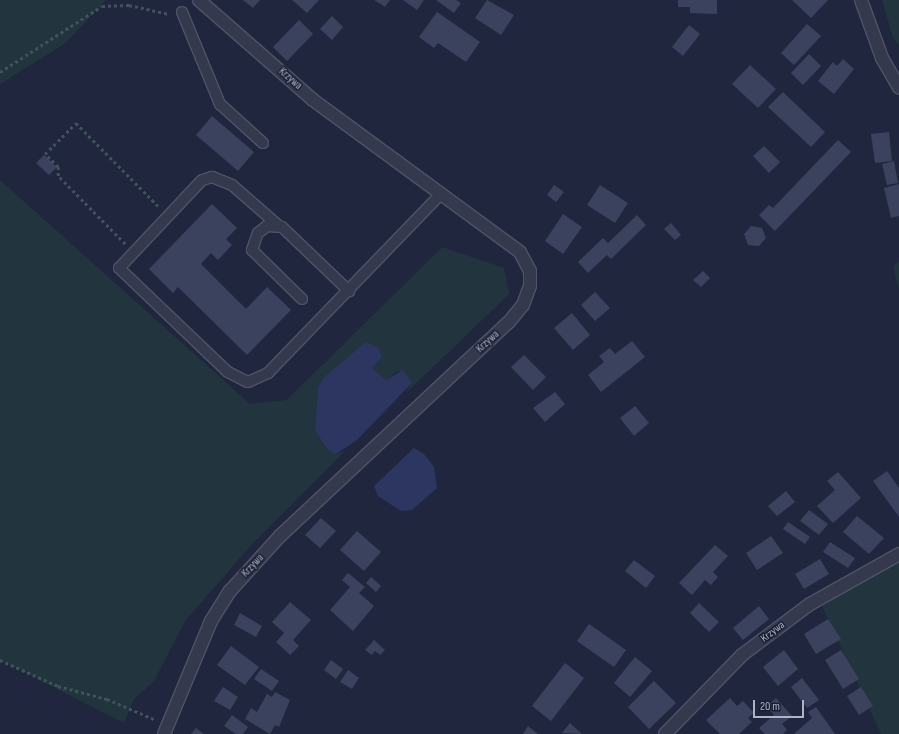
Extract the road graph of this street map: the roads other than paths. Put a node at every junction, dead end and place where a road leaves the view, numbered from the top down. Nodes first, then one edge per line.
1 (199, 0) edge
2 (861, 0) edge
3 (182, 12) road end
4 (899, 87) edge
5 (263, 143) dead end
6 (441, 194) junction
7 (279, 226) junction
8 (349, 291) junction
9 (302, 299) dead end
10 (899, 554) edge
11 (166, 730) edge
12 (665, 734) edge

1 - 6 street, Krzywa
2 - 4 street
3 - 5 lane
6 - 8 lane
6 - 11 street, Krzywa
7 - 8 lane
7 - 8 lane
7 - 9 lane
10 - 12 street, Krzywa

